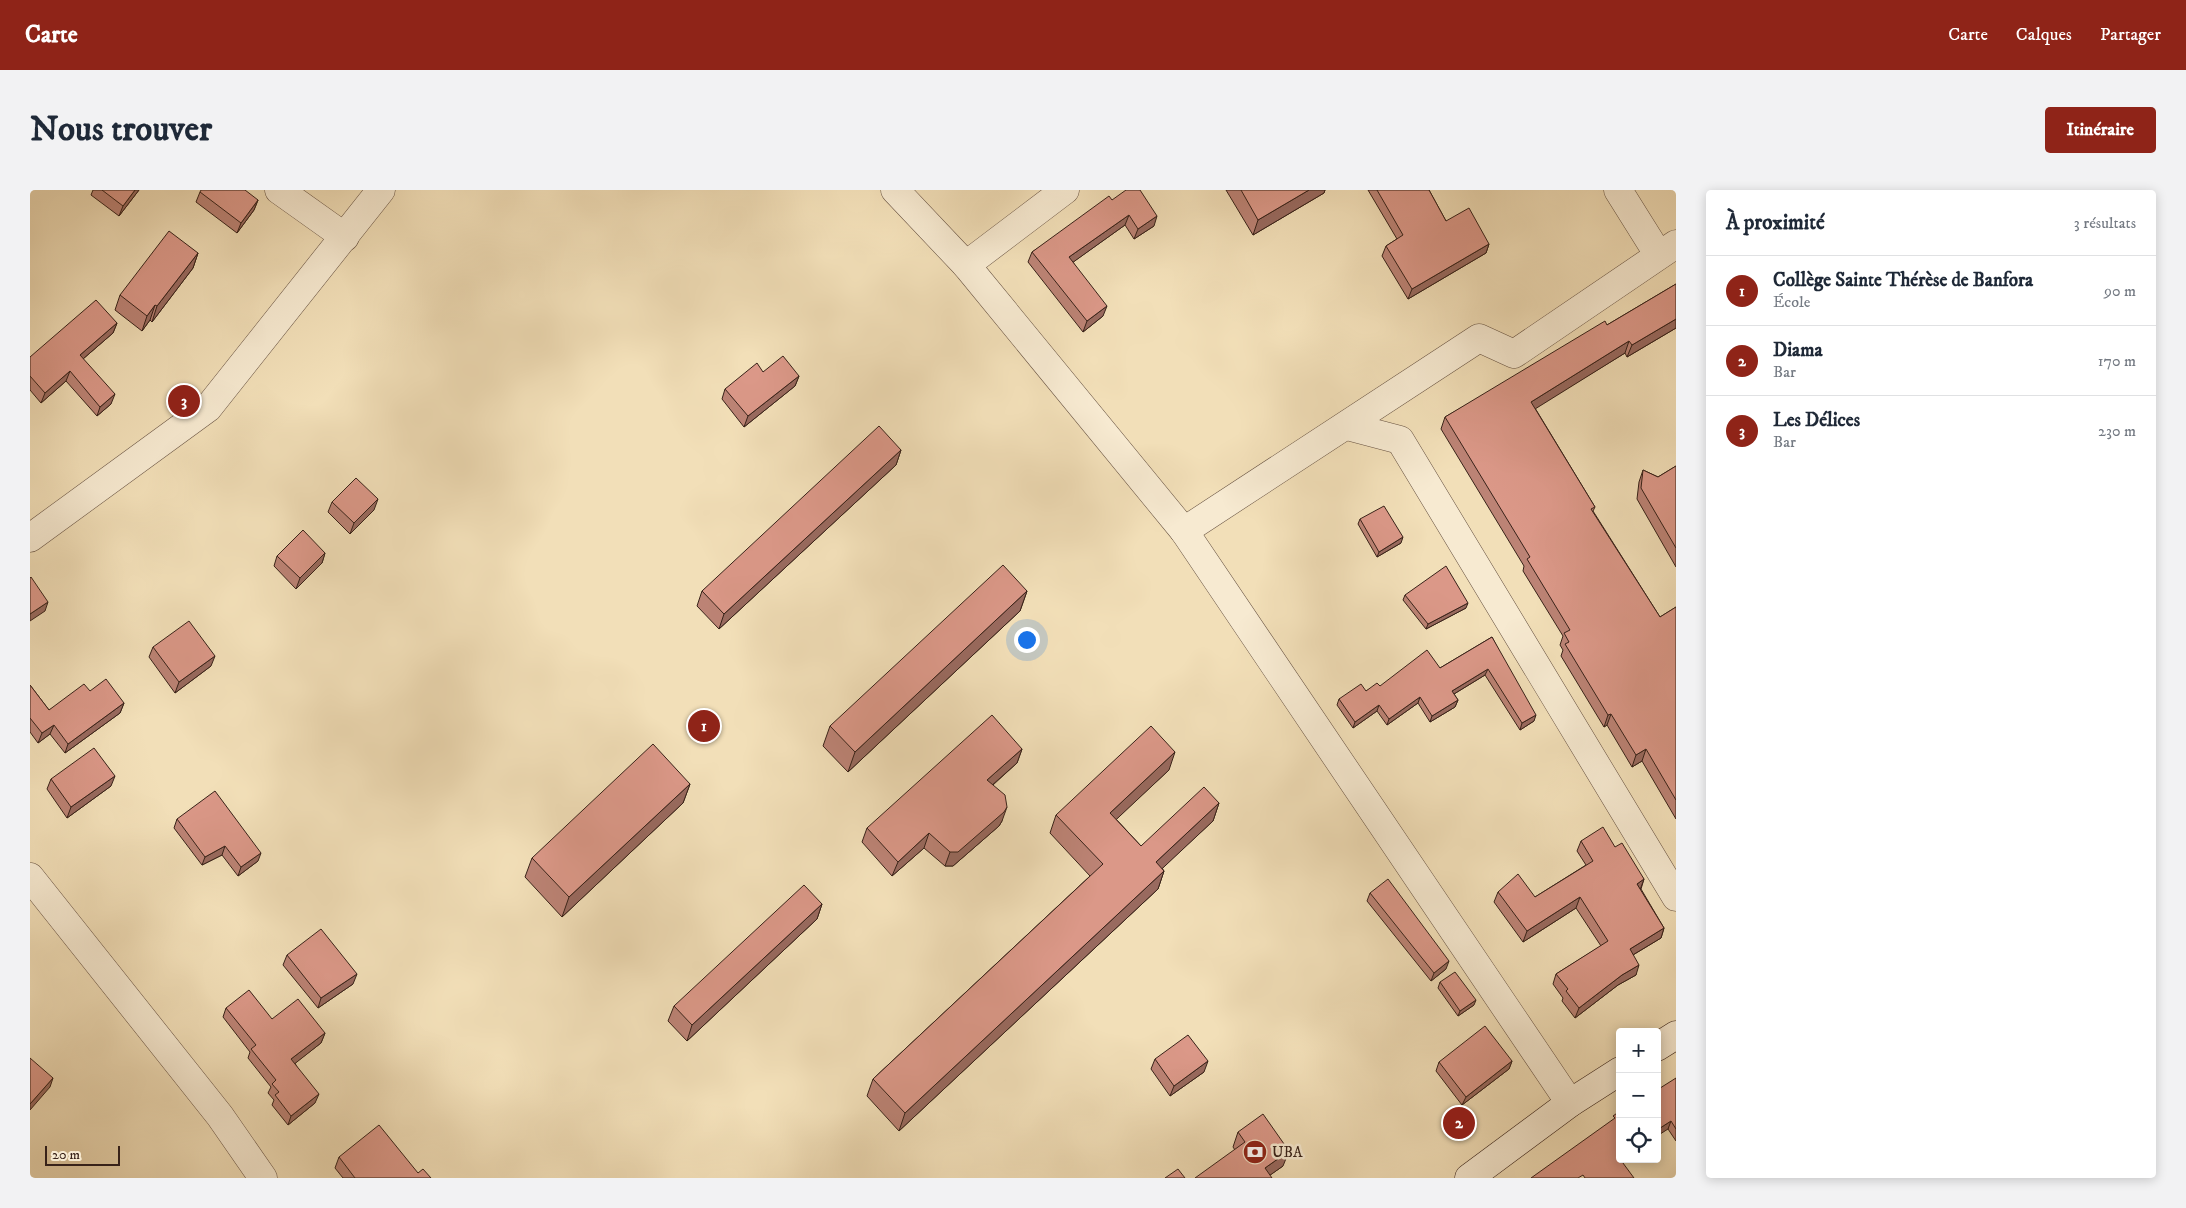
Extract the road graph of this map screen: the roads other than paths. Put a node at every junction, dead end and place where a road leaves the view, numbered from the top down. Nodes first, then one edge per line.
1 (279, 190) edge
2 (381, 190) edge
3 (895, 190) edge
4 (1065, 190) edge
5 (1618, 190) edge
6 (345, 237) junction
7 (1667, 249) edge
8 (966, 264) junction
9 (1347, 426) junction
10 (1184, 531) junction
11 (30, 538) edge
12 (34, 890) edge
13 (1676, 897) edge
14 (1676, 1035) edge
15 (1661, 1044) edge
16 (1617, 1073) edge
17 (1570, 1103) junction
18 (263, 1178) edge
19 (1469, 1178) edge

1 - 6 street
2 - 6 street
3 - 8 street
4 - 8 street
5 - 7 street
6 - 11 street
7 - 9 street
8 - 10 street
9 - 10 street
9 - 13 street
10 - 17 street
12 - 18 street
14 - 15 street
16 - 17 street
17 - 19 street

